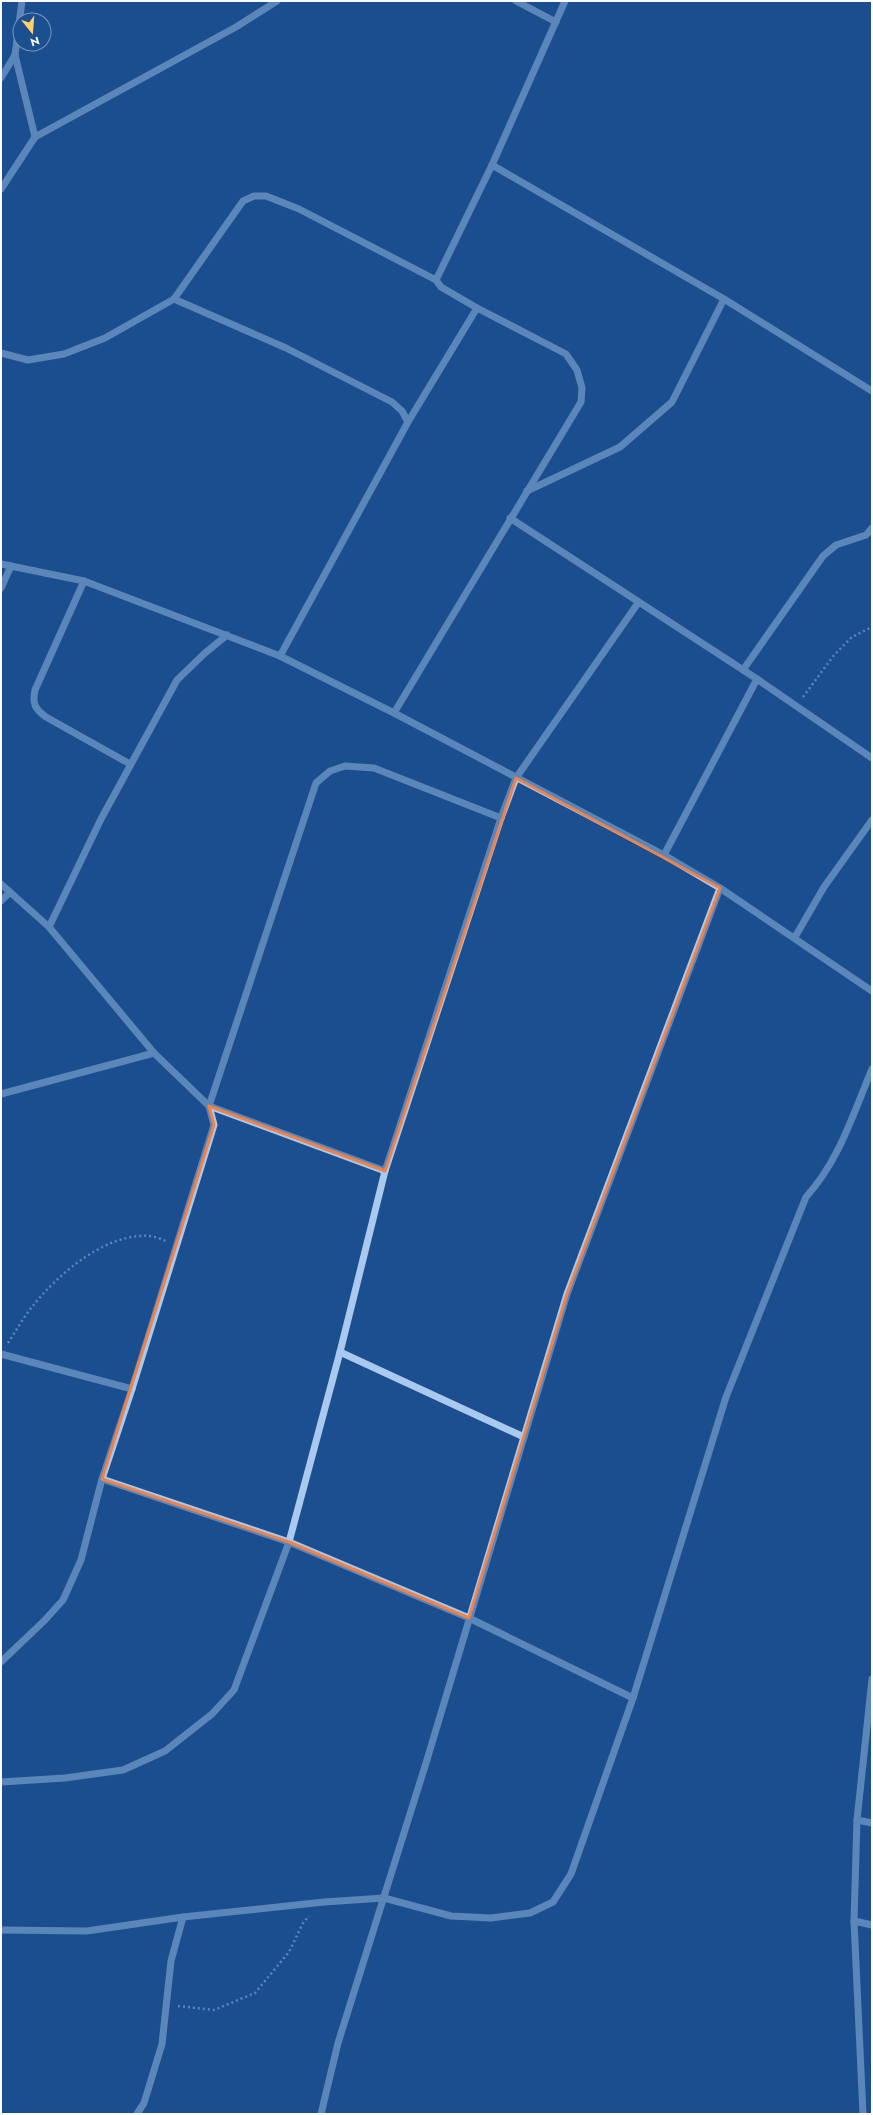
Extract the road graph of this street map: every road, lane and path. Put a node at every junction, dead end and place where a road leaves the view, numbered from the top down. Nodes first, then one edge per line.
1 (22, 1) edge
2 (277, 1) edge
3 (516, 1) edge
4 (565, 1) edge
5 (556, 22) junction
6 (15, 55) junction
7 (1, 78) edge
8 (35, 137) junction
9 (492, 165) junction
10 (1, 189) edge
11 (436, 280) junction
12 (174, 298) junction
13 (724, 299) junction
14 (476, 308) junction
15 (1, 353) edge
16 (872, 391) edge
17 (408, 422) junction
18 (526, 492) junction
19 (510, 518) junction
20 (872, 528) edge
21 (1, 564) edge
22 (11, 566) junction
23 (84, 581) junction
24 (1, 588) edge
25 (638, 602) junction
26 (872, 627) edge
27 (227, 635) junction
28 (280, 656) junction
29 (743, 670) junction
30 (757, 679) junction
31 (795, 707) junction
32 (394, 713) junction
33 (872, 758) edge
34 (130, 764) junction
35 (516, 778) junction
36 (501, 818) junction
37 (872, 820) edge
38 (664, 855) junction
39 (1, 884) edge
40 (720, 888) junction
41 (10, 892) junction
42 (1, 901) edge
43 (49, 927) junction
44 (795, 938) junction
45 (872, 992) edge
46 (154, 1053) junction
47 (872, 1069) edge
48 (1, 1094) edge
49 (209, 1106) junction
50 (385, 1171) junction
51 (176, 1245) junction
52 (340, 1352) junction
53 (1, 1354) edge
54 (132, 1389) junction
55 (524, 1437) junction
56 (102, 1479) junction
57 (289, 1542) junction
58 (469, 1618) junction
59 (1, 1662) edge
60 (872, 1681) edge
61 (633, 1698) junction
62 (1, 1782) edge
63 (857, 1820) junction
64 (872, 1824) edge
65 (384, 1898) junction
66 (324, 1902) junction
67 (183, 1917) junction
68 (854, 1921) junction
69 (872, 1925) edge
70 (1, 1930) edge
71 (166, 2005) junction
72 (137, 2114) edge
73 (321, 2114) edge
74 (863, 2114) edge

1 - 6 street
2 - 8 street
3 - 5 street
4 - 5 street
5 - 9 street
6 - 7 street
6 - 8 street
8 - 10 street
9 - 11 street
9 - 13 street
11 - 12 street
11 - 14 street
12 - 15 street
12 - 17 street
13 - 16 street
13 - 18 street
14 - 17 street
14 - 18 street
17 - 28 street
18 - 19 street
19 - 25 street
19 - 32 street
20 - 29 street
21 - 22 street
22 - 23 street
22 - 24 street
23 - 27 street
23 - 34 street
25 - 29 street
25 - 35 street
26 - 31 path
27 - 28 street
27 - 34 street
28 - 32 street
29 - 30 street
30 - 31 street
30 - 38 street
31 - 33 street
32 - 35 street
34 - 43 street
35 - 36 street
35 - 38 street
36 - 49 street
36 - 50 street
37 - 44 street
38 - 40 street
39 - 41 street
40 - 44 street
40 - 55 street
41 - 42 street
41 - 43 street
43 - 46 street
44 - 45 street
46 - 48 street
46 - 49 street
47 - 61 street
49 - 50 street
49 - 51 street
50 - 52 street
51 - 53 path
51 - 54 street
52 - 55 street
52 - 57 street
53 - 54 street
54 - 56 street
55 - 58 street
56 - 57 street
56 - 59 street
57 - 58 street
57 - 62 street
58 - 61 street
58 - 65 street
60 - 63 street
61 - 65 street
63 - 64 street
63 - 68 street
65 - 66 street
65 - 73 street
66 - 67 street
66 - 71 path
67 - 70 street
67 - 71 street
68 - 69 street
68 - 74 street
71 - 72 street

